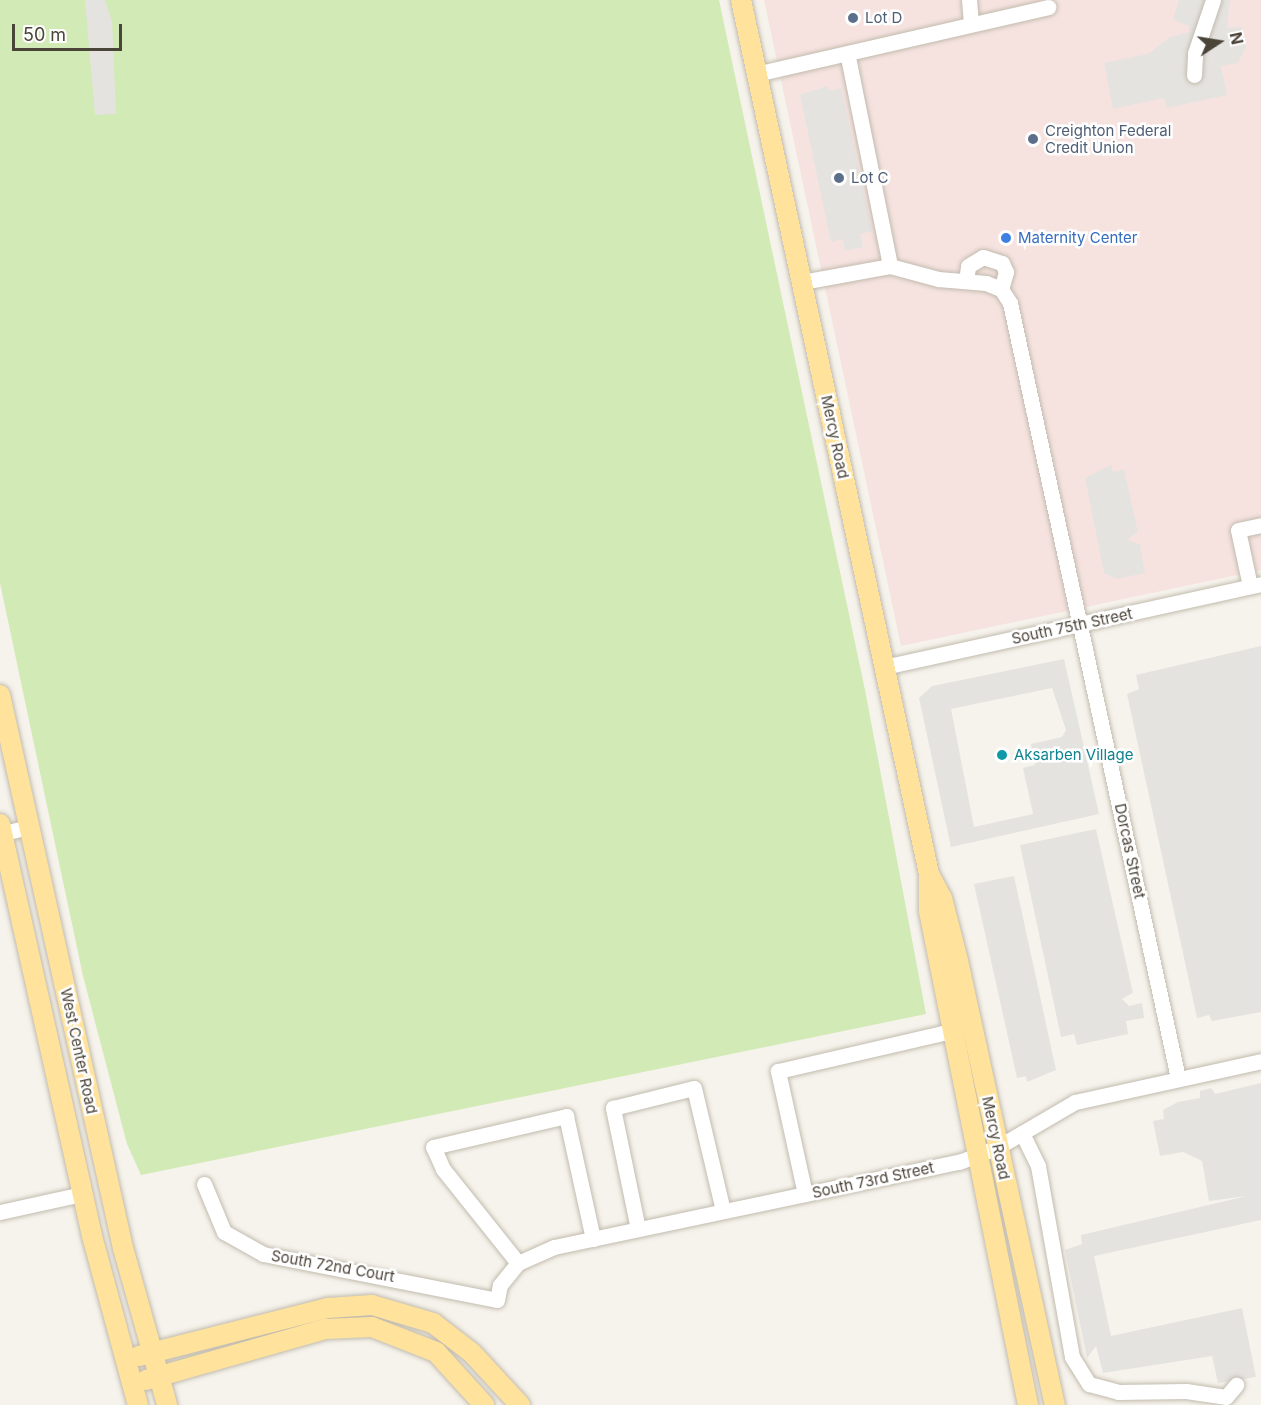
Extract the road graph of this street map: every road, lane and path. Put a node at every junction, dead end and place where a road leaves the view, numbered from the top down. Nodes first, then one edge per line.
1 (741, 0) edge
2 (969, 0) edge
3 (1214, 0) edge
4 (1048, 7) dead end
5 (971, 23) junction
6 (848, 57) junction
7 (756, 74) junction
8 (1194, 75) dead end
9 (890, 266) junction
10 (966, 281) junction
11 (802, 282) junction
12 (1001, 289) junction
13 (1261, 525) edge
14 (1256, 585) edge
15 (1081, 624) junction
16 (884, 667) junction
17 (0, 695) edge
18 (29, 827) junction
19 (1, 830) edge
20 (929, 874) junction
21 (955, 1030) junction
22 (1261, 1061) edge
23 (1178, 1078) junction
24 (1022, 1133) junction
25 (998, 1148) junction
26 (979, 1156) junction
27 (204, 1184) dead end
28 (82, 1194) junction
29 (805, 1194) junction
30 (723, 1211) junction
31 (0, 1212) edge
32 (638, 1229) junction
33 (592, 1239) junction
34 (518, 1263) junction
35 (497, 1300) joint
36 (151, 1354) junction
37 (124, 1359) junction
38 (158, 1376) junction
39 (132, 1385) junction
40 (1236, 1385) dead end
41 (138, 1405) edge
42 (167, 1405) edge
43 (484, 1405) edge
44 (520, 1405) edge
45 (1028, 1405) edge
46 (1055, 1405) edge

1 - 7 main road, Mercy Road
2 - 5 street
3 - 8 street
4 - 5 street
5 - 6 street
6 - 7 street
6 - 9 street
7 - 11 main road, Mercy Road
9 - 10 street
9 - 11 street
10 - 12 street
10 - 12 street
11 - 16 main road, Mercy Road
12 - 15 street, Dorcas Street
13 - 14 street
14 - 15 street, South 75th Street
15 - 16 street, South 75th Street
15 - 23 street, Dorcas Street
16 - 20 main road, Mercy Road
17 - 18 main road, West Center Road
18 - 19 street
18 - 36 main road, West Center Road
19 - 28 main road, West Center Road
20 - 21 main road, Mercy Road
20 - 25 main road, Mercy Road
21 - 26 main road, Mercy Road
21 - 29 street
22 - 23 street, South 73rd Street
23 - 24 street, South 73rd Street
24 - 25 street, South 73rd Street
24 - 40 street
25 - 26 street, South 73rd Street
25 - 46 main road, Mercy Road
26 - 29 street, South 73rd Street
26 - 45 main road, Mercy Road
27 - 35 street, South 72nd Court
28 - 31 street
28 - 37 main road, West Center Road
29 - 30 street, South 73rd Street
30 - 32 street, South 73rd Street
30 - 32 street
32 - 33 street, South 73rd Street
33 - 34 street, South 73rd Street
33 - 34 street
34 - 35 street, South 73rd Street
36 - 37 main road
36 - 38 main road, West Center Road
36 - 44 main road
37 - 39 main road, West Center Road
38 - 39 main road
38 - 42 main road, West Center Road
38 - 43 main road
39 - 41 main road, West Center Road

